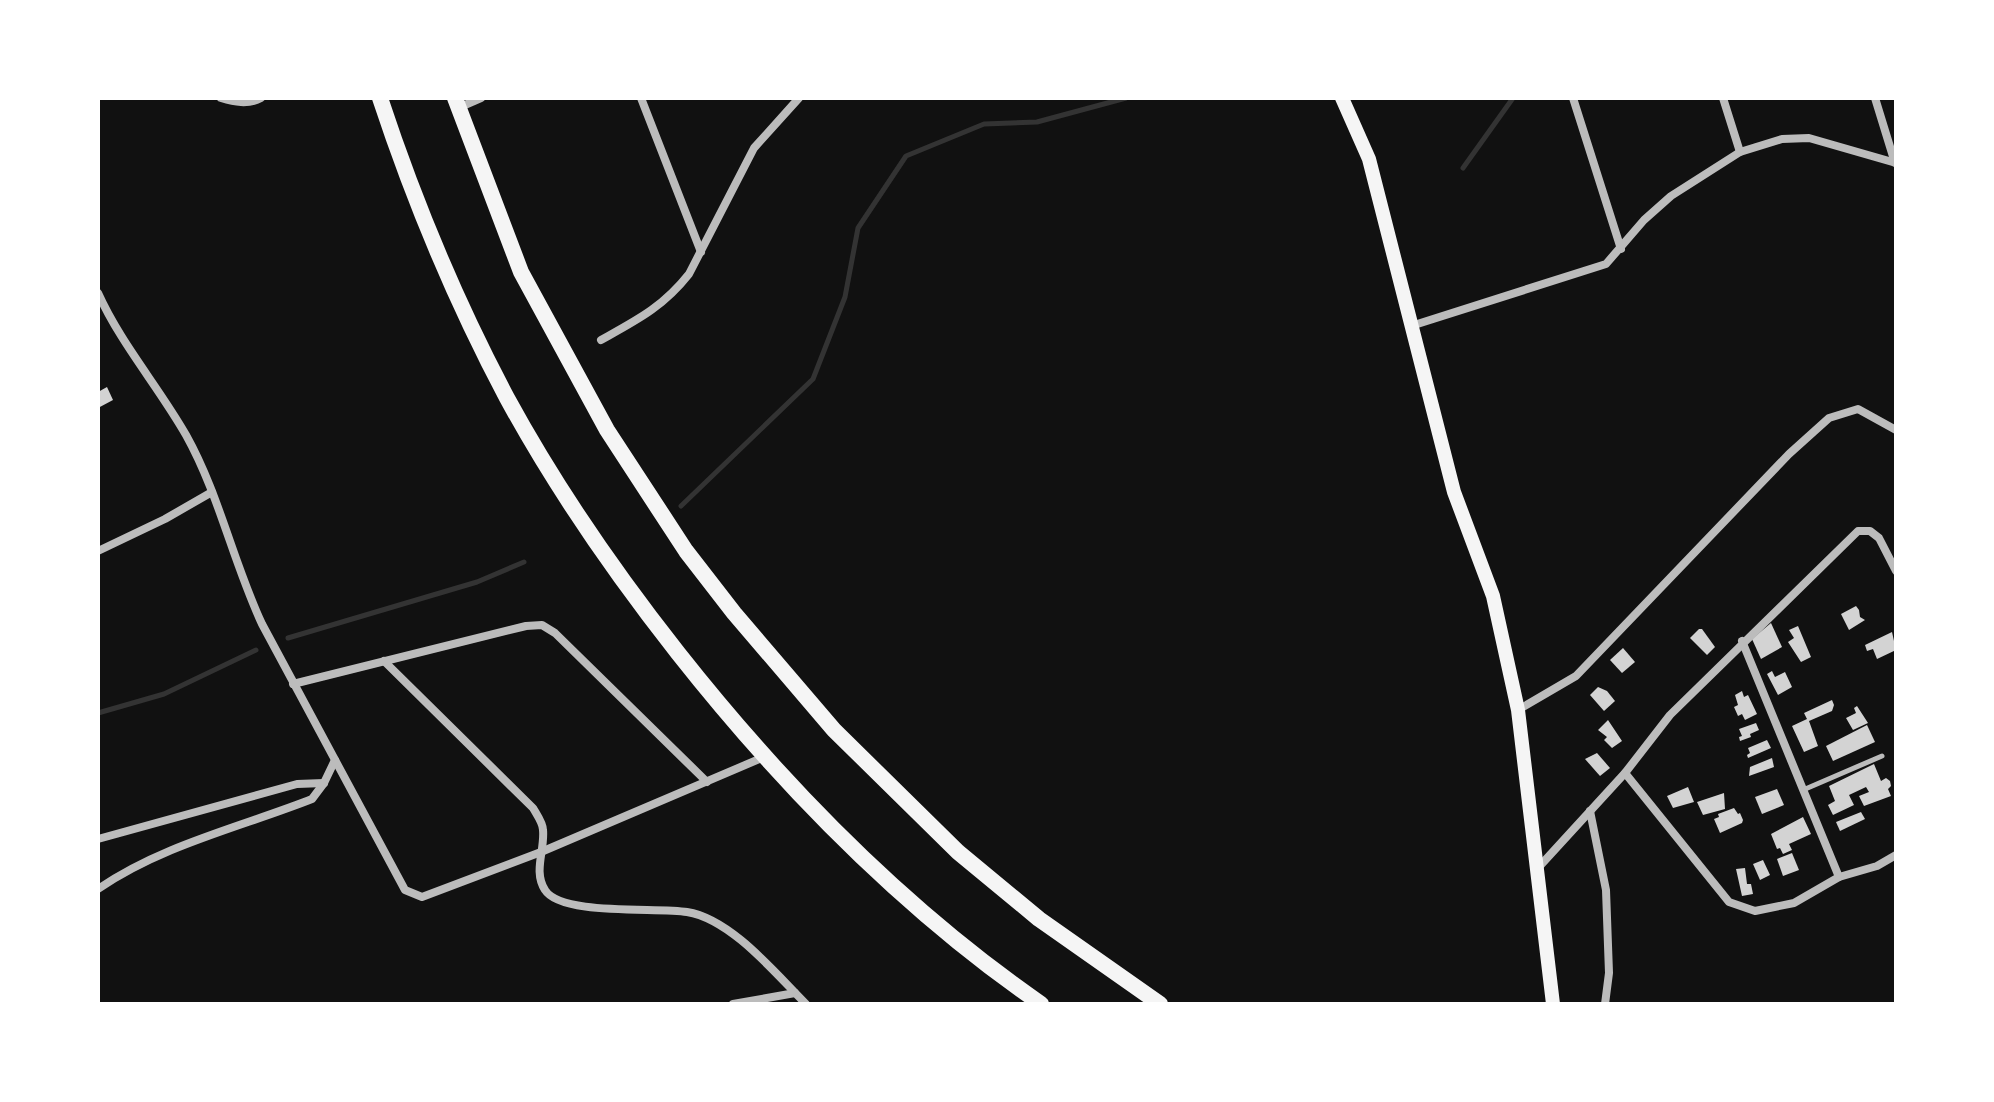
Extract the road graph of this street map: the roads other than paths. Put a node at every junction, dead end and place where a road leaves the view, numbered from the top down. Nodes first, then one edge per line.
1 (221, 98) edge
2 (261, 98) edge
3 (380, 98) edge
4 (481, 98) edge
5 (641, 98) edge
6 (799, 98) edge
7 (1342, 98) edge
8 (1573, 98) edge
9 (1723, 98) edge
10 (1875, 98) edge
11 (456, 103) edge
12 (1740, 152) junction
13 (1896, 163) edge
14 (1621, 249) junction
15 (701, 252) junction
16 (98, 293) edge
17 (1411, 326) junction
18 (601, 340) dead end
19 (1896, 430) edge
20 (212, 492) junction
21 (98, 551) edge
22 (1896, 571) edge
23 (1742, 641) junction
24 (384, 661) junction
25 (293, 684) junction
26 (1518, 710) junction
27 (1882, 756) dead end
28 (764, 757) junction
29 (335, 760) junction
30 (1625, 773) junction
31 (707, 782) junction
32 (324, 783) junction
33 (1803, 790) junction
34 (1590, 811) junction
35 (98, 839) edge
36 (541, 852) junction
37 (1896, 855) edge
38 (1538, 868) junction
39 (1839, 877) junction
40 (98, 889) edge
41 (795, 993) junction
42 (733, 1004) edge
43 (806, 1004) edge
44 (1041, 1004) edge
45 (1160, 1004) edge
46 (1553, 1004) edge
47 (1605, 1004) edge

1 - 2 street
3 - 28 highway
4 - 11 street
5 - 15 street
6 - 15 street
7 - 17 main road
8 - 14 street
9 - 12 street
10 - 13 street
11 - 45 highway
12 - 13 street
12 - 14 street
14 - 17 street
15 - 18 street
16 - 20 street
17 - 26 main road
19 - 26 street
20 - 21 street
20 - 25 street
22 - 23 street
23 - 30 street
23 - 33 street
24 - 25 street
24 - 31 street
24 - 36 street
25 - 29 street
26 - 38 main road
27 - 33 lane
28 - 31 street
28 - 44 highway
29 - 32 street
29 - 36 street
30 - 34 street
30 - 39 street
31 - 36 street
32 - 35 street
32 - 40 street
33 - 39 street
34 - 38 street
34 - 47 street
36 - 41 street
37 - 39 street
38 - 46 main road
41 - 42 street
41 - 43 street

